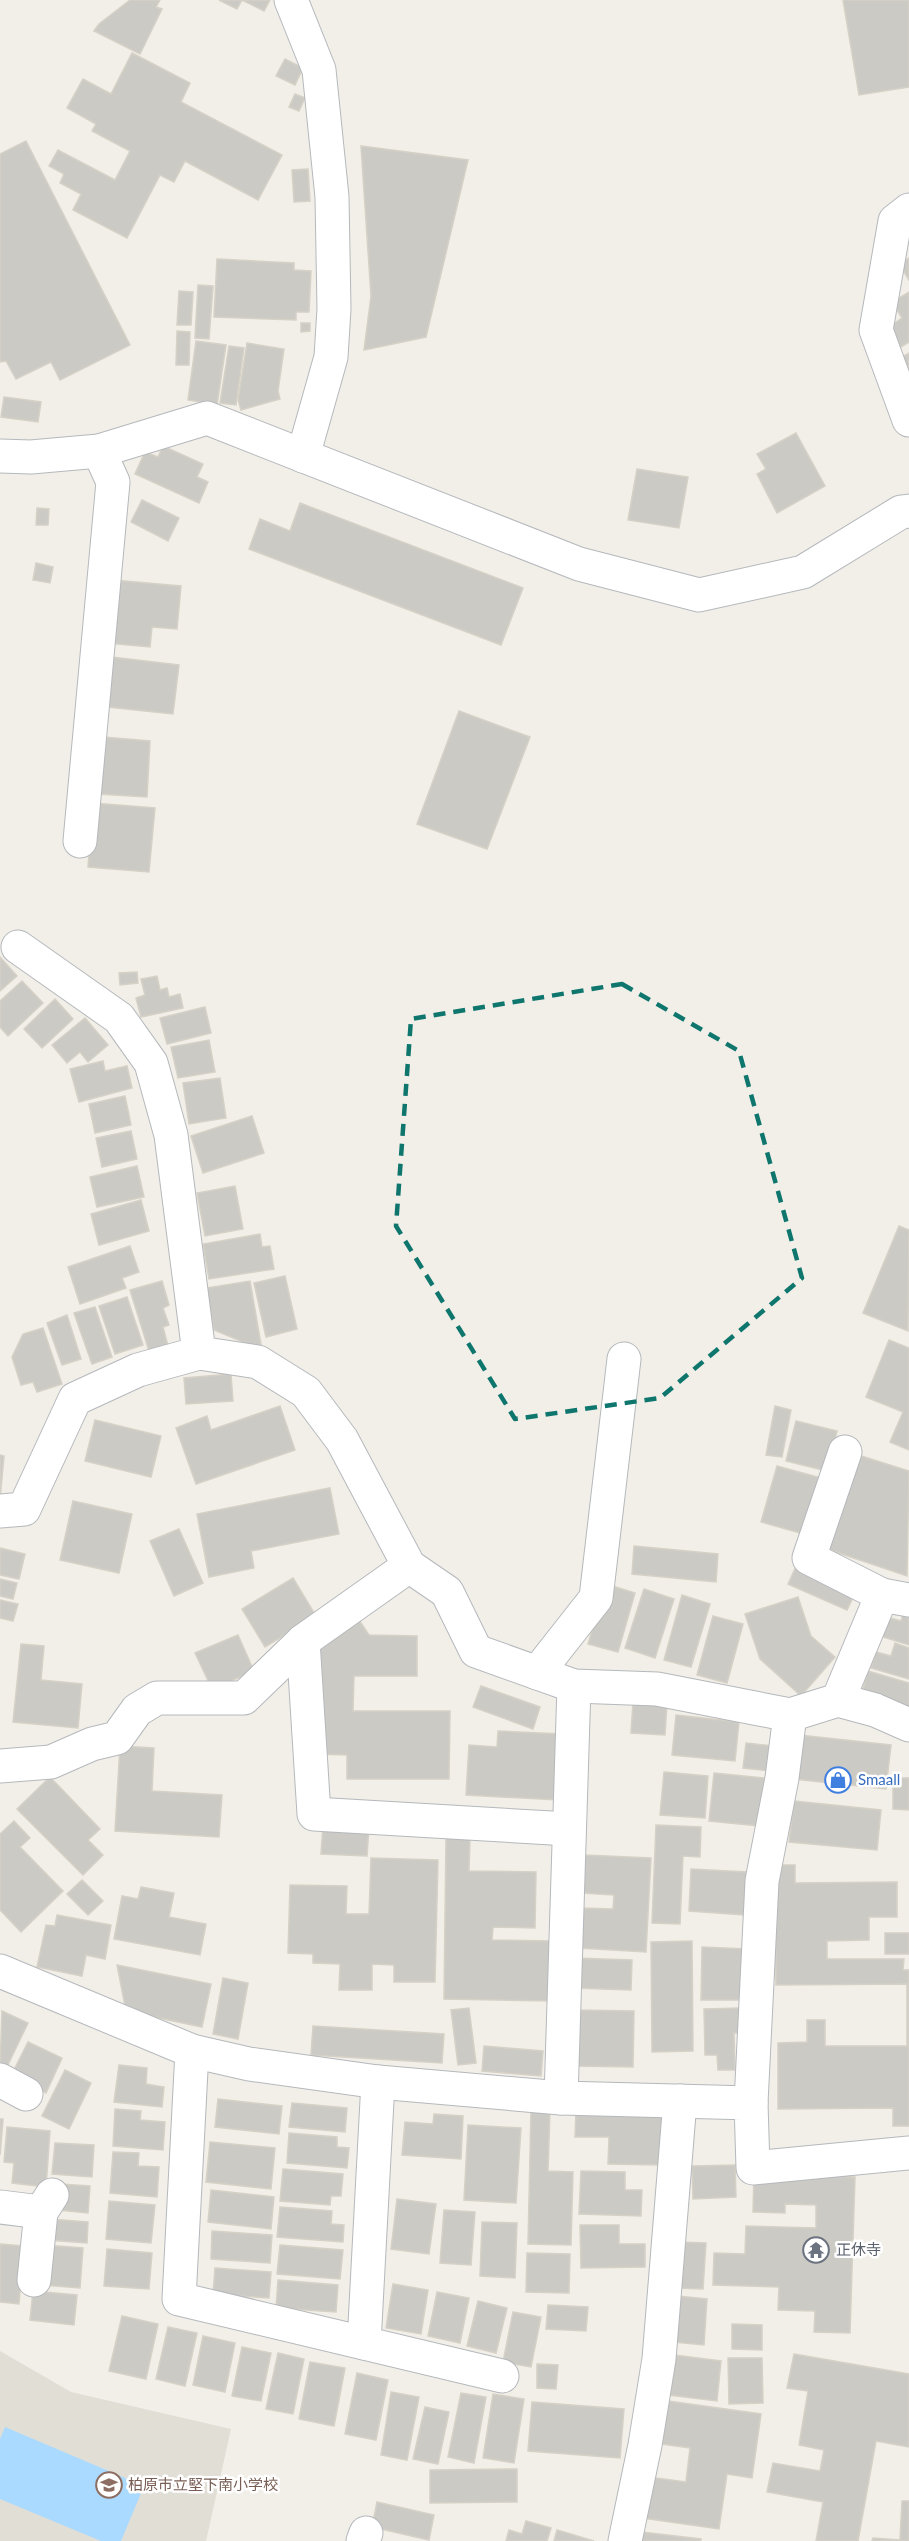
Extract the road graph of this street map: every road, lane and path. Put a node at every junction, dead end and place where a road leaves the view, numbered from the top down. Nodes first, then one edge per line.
1 (291, 0) edge
2 (909, 210) edge
3 (909, 420) edge
4 (99, 451) junction
5 (0, 456) edge
6 (303, 456) junction
7 (909, 511) edge
8 (80, 841) dead end
9 (18, 947) dead end
10 (199, 1353) junction
11 (624, 1359) dead end
12 (846, 1452) dead end
13 (0, 1511) edge
14 (409, 1566) junction
15 (895, 1597) edge
16 (303, 1641) junction
17 (537, 1673) junction
18 (574, 1686) junction
19 (838, 1700) junction
20 (790, 1715) junction
21 (909, 1725) edge
22 (0, 1766) edge
23 (569, 1829) junction
24 (0, 1971) edge
25 (192, 2051) junction
26 (378, 2082) junction
27 (561, 2098) junction
28 (680, 2101) junction
29 (751, 2103) junction
30 (909, 2153) edge
31 (0, 2207) edge
32 (34, 2280) dead end
33 (364, 2343) junction
34 (502, 2376) dead end
35 (625, 2541) edge

1 - 6 street
2 - 3 street
4 - 5 street
4 - 6 street
4 - 8 street
6 - 7 street
9 - 10 street
10 - 13 street
10 - 14 street
11 - 17 street
12 - 15 street
14 - 16 street
14 - 17 street
15 - 19 street
16 - 22 street
16 - 23 street
17 - 18 street
18 - 20 street
18 - 23 street
19 - 20 street
19 - 21 street
20 - 29 street
23 - 27 street
24 - 25 street
25 - 26 street
25 - 33 street
26 - 27 street
26 - 33 street
27 - 28 street
28 - 29 street
28 - 35 street
29 - 30 street
31 - 32 street
33 - 34 street

